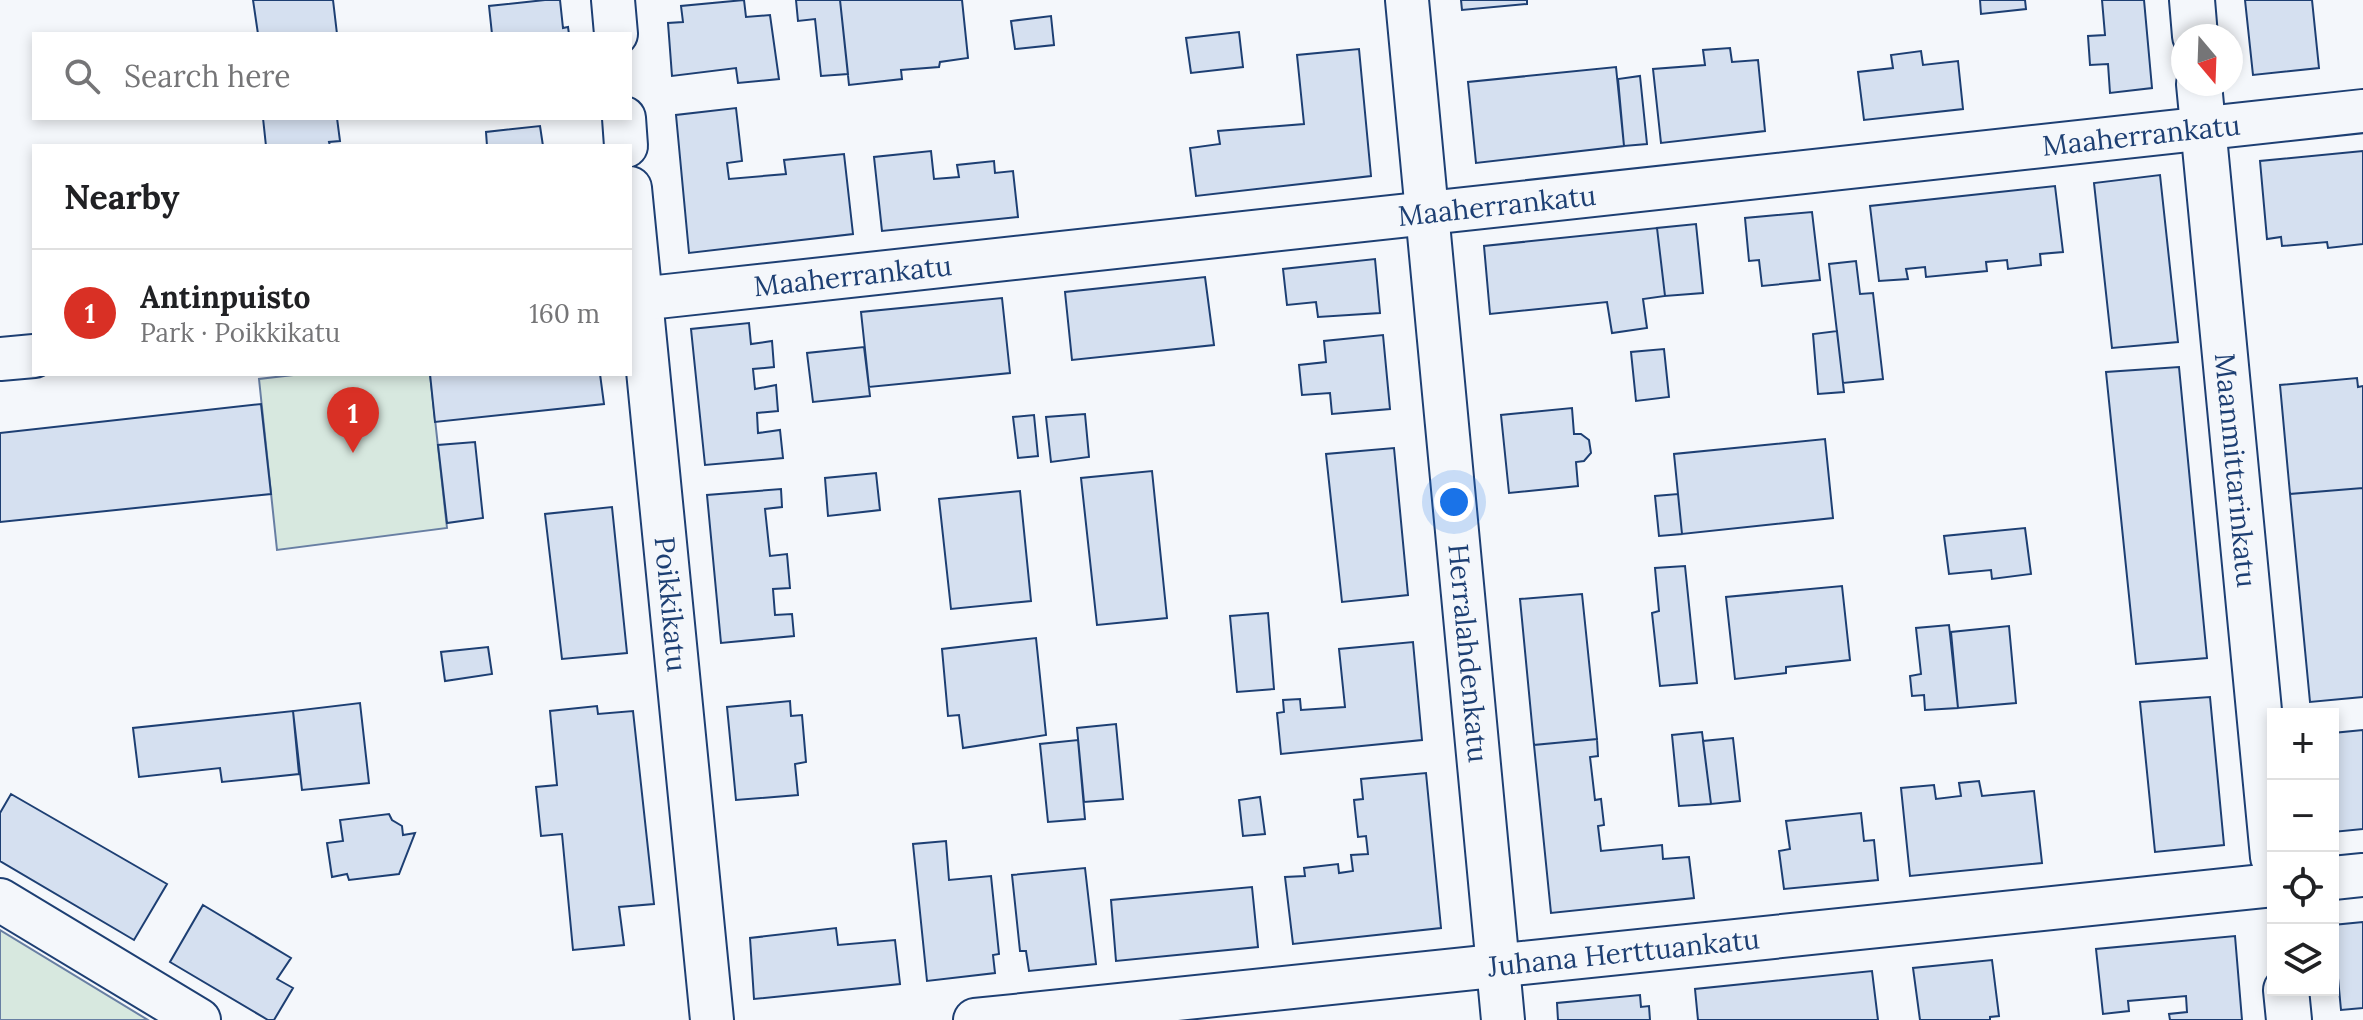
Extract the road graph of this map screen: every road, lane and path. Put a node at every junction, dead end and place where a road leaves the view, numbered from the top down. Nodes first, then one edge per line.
1 (613, 0) edge
2 (1407, 0) edge
3 (2192, 0) edge
4 (2194, 24) edge
5 (616, 32) edge
6 (2200, 96) edge
7 (2363, 111) edge
8 (624, 120) edge
9 (2203, 129) junction
10 (626, 144) edge
11 (1427, 214) junction
12 (632, 232) edge
13 (635, 299) edge
14 (32, 356) edge
15 (0, 359) edge
16 (2273, 852) edge
17 (2363, 875) edge
18 (2339, 877) edge
19 (2267, 886) edge
20 (0, 900) edge
21 (1498, 967) junction
22 (2287, 996) edge
23 (199, 1020) edge
24 (712, 1020) edge
25 (975, 1020) edge
26 (1503, 1020) edge
27 (2289, 1020) edge

1 - 5 street
2 - 11 street, Herralahdenkatu
3 - 4 street
6 - 9 street, Maanmittarinkatu
7 - 9 street, Maaherrankatu
8 - 10 street
9 - 11 street, Maaherrankatu
9 - 16 street, Maanmittarinkatu
11 - 13 street, Maaherrankatu
11 - 21 street, Herralahdenkatu
12 - 13 street, Poikkikatu
13 - 24 street, Poikkikatu
14 - 15 street
17 - 18 street
19 - 21 street, Juhana Herttuankatu
20 - 23 street
21 - 25 street, Juhana Herttuankatu
21 - 26 street, Herralahdenkatu
22 - 27 street

